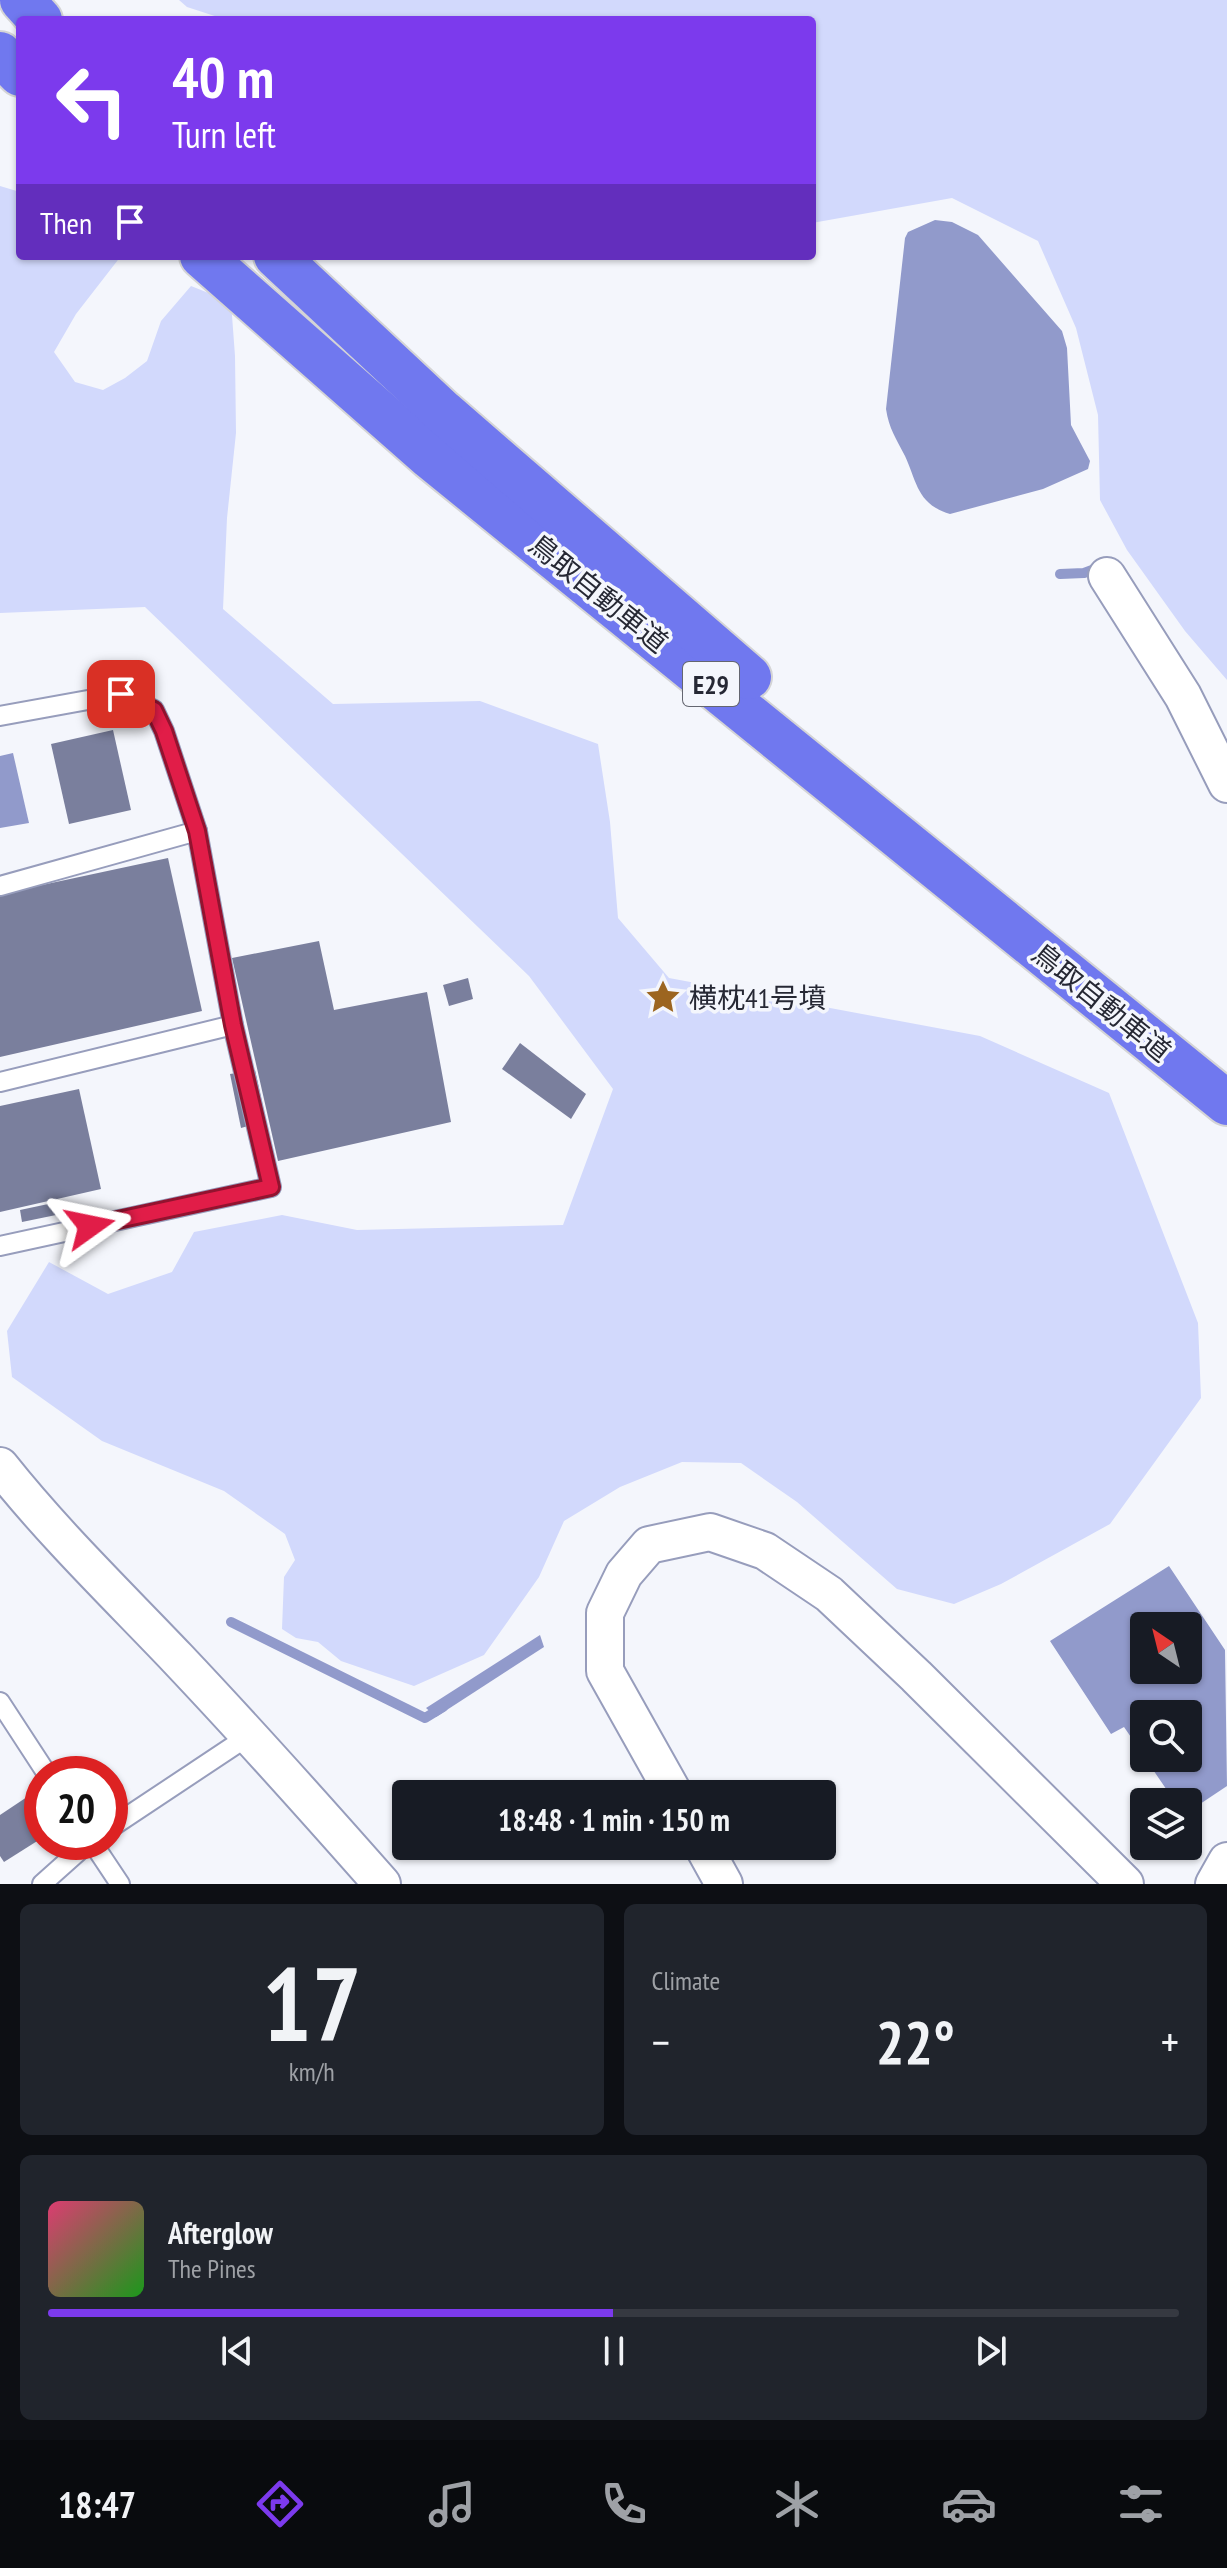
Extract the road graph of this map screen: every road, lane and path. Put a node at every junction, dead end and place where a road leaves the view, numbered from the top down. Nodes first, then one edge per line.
1 (22, 0) edge
2 (36, 16) edge
3 (0, 54) edge
4 (16, 70) edge
5 (207, 260) edge
6 (280, 260) edge
7 (1107, 576) dead end
8 (0, 716) edge
9 (1227, 784) edge
10 (197, 831) junction
11 (0, 886) edge
12 (233, 1025) junction
13 (1227, 1070) edge
14 (0, 1082) edge
15 (1227, 1103) edge
16 (0, 1246) edge
17 (0, 1466) edge
18 (0, 1702) edge
19 (250, 1735) junction
20 (35, 1756) edge
21 (666, 1780) edge
22 (128, 1816) edge
23 (69, 1860) edge
24 (103, 1860) edge
25 (711, 1860) edge
26 (1227, 1861) edge
27 (42, 1884) edge
28 (120, 1884) edge
29 (382, 1884) edge
30 (724, 1884) edge
31 (1125, 1884) edge
32 (1214, 1884) edge

1 - 2 highway
3 - 4 highway
5 - 15 highway, 鳥取自動車道 / E29
6 - 13 highway, 鳥取自動車道 / E29
7 - 9 street
8 - 10 lane
10 - 11 lane
10 - 12 lane
12 - 14 lane
12 - 16 lane
17 - 19 street
18 - 20 lane
19 - 22 lane
19 - 29 street
21 - 31 street
23 - 27 lane
24 - 28 lane
25 - 30 street
26 - 32 street

